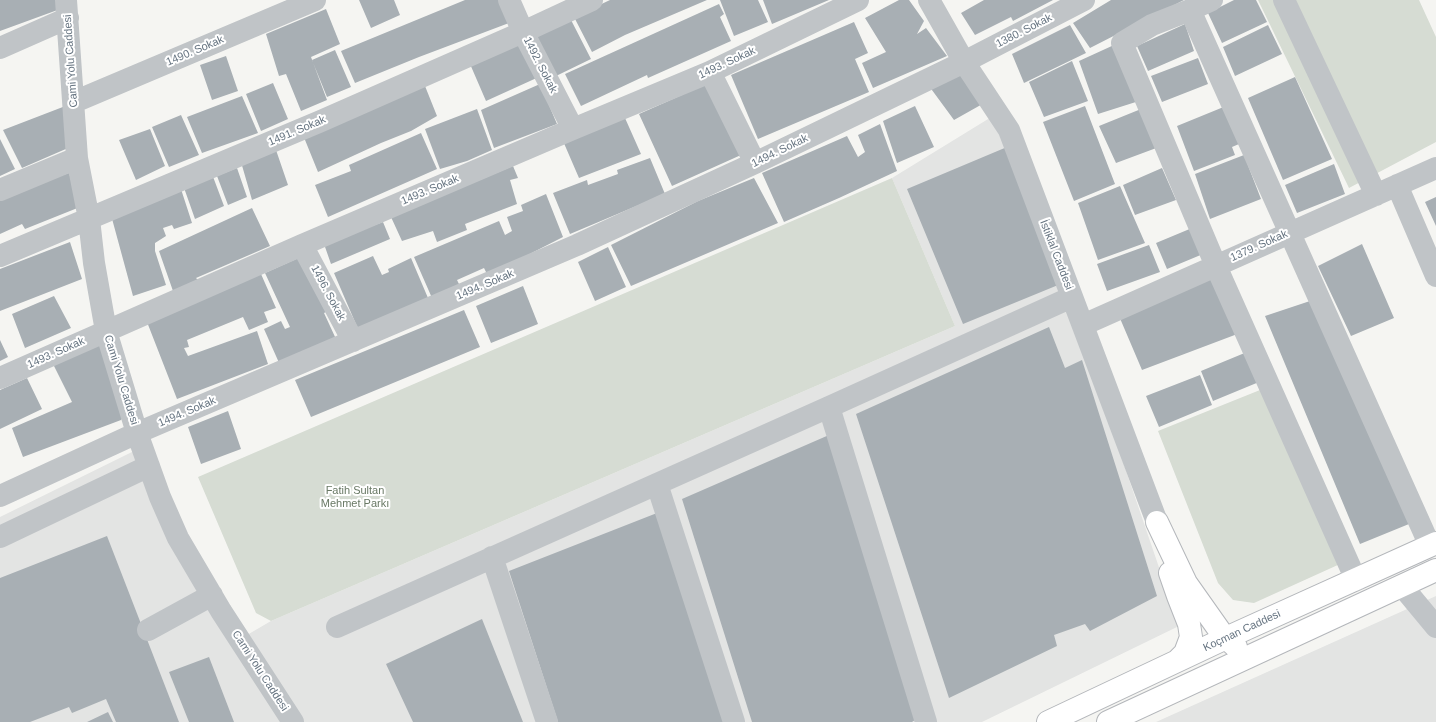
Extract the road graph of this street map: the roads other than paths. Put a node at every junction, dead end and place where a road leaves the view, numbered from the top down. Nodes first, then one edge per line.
1 (315, 0) edge
2 (509, 0) edge
3 (592, 0) edge
4 (858, 0) edge
5 (929, 0) edge
6 (1084, 0) edge
7 (1212, 0) edge
8 (1284, 0) edge
9 (67, 9) edge
10 (1190, 10) junction
11 (523, 32) junction
12 (0, 48) edge
13 (964, 62) junction
14 (710, 72) junction
15 (74, 102) junction
16 (573, 128) junction
17 (77, 158) junction
18 (755, 163) junction
19 (1436, 168) edge
20 (1397, 186) junction
21 (0, 190) edge
22 (1376, 195) junction
23 (89, 219) junction
24 (1290, 233) junction
25 (302, 245) junction
26 (0, 256) edge
27 (1216, 266) junction
28 (1436, 276) edge
29 (1072, 297) junction
30 (1083, 325) junction
31 (106, 331) junction
32 (353, 341) junction
33 (0, 378) edge
34 (829, 407) junction
35 (136, 433) junction
36 (148, 466) junction
37 (657, 484) junction
38 (0, 496) edge
39 (1157, 522) junction
40 (0, 537) edge
41 (1433, 544) edge
42 (492, 557) junction
43 (1436, 570) edge
44 (1356, 580) junction
45 (1402, 586) junction
46 (212, 595) junction
47 (337, 627) dead end
48 (1436, 627) edge
49 (148, 630) dead end
50 (1226, 638) junction
51 (1278, 644) junction
52 (1178, 660) junction
53 (293, 722) edge
54 (547, 722) edge
55 (734, 722) edge
56 (926, 722) edge
57 (1048, 722) edge
58 (1108, 722) edge

1 - 15 street, 1490. Sokak
2 - 11 street, 1492. Sokak
3 - 11 street, 1491. Sokak
4 - 14 street, 1493. Sokak
5 - 13 street, İstiklal Caddesi
6 - 13 street, 1380. Sokak
7 - 10 street
8 - 22 street
9 - 12 street
9 - 15 street, Cami Yolu Caddesi
10 - 24 street
10 - 27 street
11 - 16 street, 1492. Sokak
11 - 23 street, 1491. Sokak
13 - 18 street, 1494. Sokak
13 - 29 street, İstiklal Caddesi
14 - 16 street, 1493. Sokak
14 - 18 street
15 - 17 street, Cami Yolu Caddesi
16 - 25 street, 1493. Sokak
17 - 21 street
17 - 23 street, Cami Yolu Caddesi
18 - 32 street, 1494. Sokak
19 - 20 street, 1379. Sokak
20 - 22 street, 1379. Sokak
20 - 28 street
22 - 24 street, 1379. Sokak
23 - 26 street, 1491. Sokak
23 - 31 street, Cami Yolu Caddesi
24 - 27 street, 1379. Sokak
24 - 41 street
25 - 31 street, 1493. Sokak
25 - 32 street, 1496. Sokak
27 - 30 street, 1379. Sokak
27 - 44 street
29 - 30 street, İstiklal Caddesi
29 - 34 street
30 - 39 street, İstiklal Caddesi
31 - 33 street, 1493. Sokak
31 - 35 street, Cami Yolu Caddesi
32 - 35 street, 1494. Sokak
34 - 37 street
34 - 56 street
35 - 36 street, Cami Yolu Caddesi
35 - 38 street, 1494. Sokak
36 - 40 street
36 - 46 street, Cami Yolu Caddesi
37 - 42 street
37 - 55 street
39 - 50 main road
39 - 52 main road
41 - 44 main road, Koçman Caddesi
42 - 47 street
42 - 54 street
43 - 45 main road
44 - 50 main road, Koçman Caddesi
45 - 48 street
45 - 51 main road
46 - 49 street
46 - 53 street, Cami Yolu Caddesi
50 - 51 main road
50 - 52 main road, Koçman Caddesi
51 - 58 main road
52 - 57 main road, Koçman Caddesi

